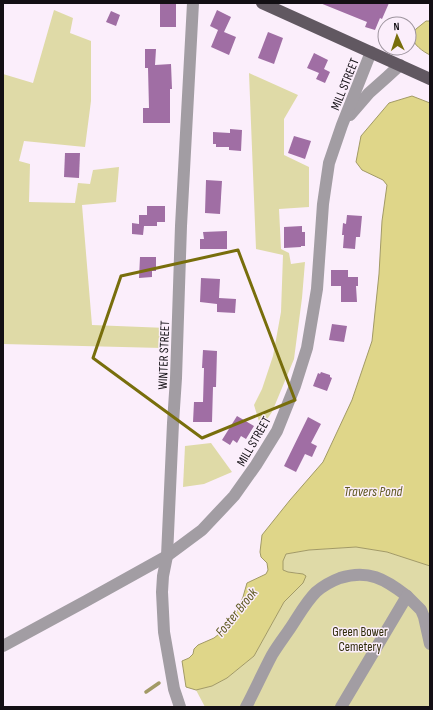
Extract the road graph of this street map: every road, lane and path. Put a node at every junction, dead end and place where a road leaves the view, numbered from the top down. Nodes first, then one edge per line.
1 (193, 3) edge
2 (262, 3) edge
3 (372, 52) junction
4 (400, 65) junction
5 (430, 79) edge
6 (342, 125) junction
7 (167, 556) junction
8 (407, 596) junction
9 (430, 644) edge
10 (3, 646) edge
11 (180, 707) edge
12 (246, 707) edge
13 (341, 707) edge

1 - 7 street, WINTER STREET
2 - 3 main road
3 - 4 main road
3 - 6 street, MILL STREET
4 - 5 main road
4 - 6 street, MILL STREET
6 - 7 street, MILL STREET
7 - 10 street, MILL STREET
7 - 11 street, WINTER STREET
8 - 9 street
8 - 12 street
8 - 13 street

